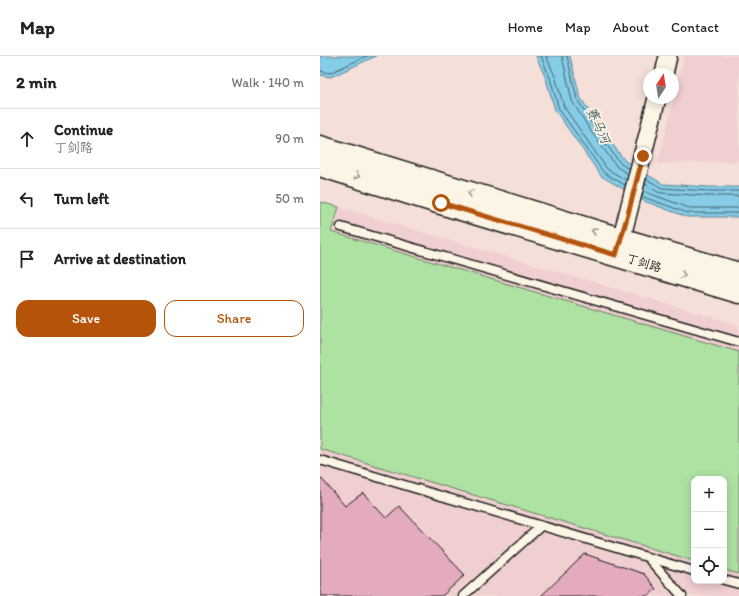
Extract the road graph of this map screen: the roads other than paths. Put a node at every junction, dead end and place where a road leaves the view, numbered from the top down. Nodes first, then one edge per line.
1 (668, 56) edge
2 (665, 68) edge
3 (656, 104) edge
4 (320, 147) edge
5 (320, 165) edge
6 (341, 227) dead end
7 (618, 247) junction
8 (739, 274) edge
9 (739, 292) edge
10 (739, 342) edge
11 (320, 460) edge
12 (541, 526) junction
13 (647, 557) junction
14 (691, 570) edge
15 (727, 581) edge
16 (739, 584) edge
17 (463, 596) edge
18 (682, 596) edge

1 - 2 street
3 - 7 street
7 -> 4 main road, 丁剑路
5 -> 7 main road, 丁剑路
6 - 10 lane
7 - 8 main road, 丁剑路
7 -> 9 main road, 丁剑路
11 - 12 lane
12 - 13 lane
12 - 17 lane
13 - 14 lane
13 - 18 lane
15 - 16 lane

